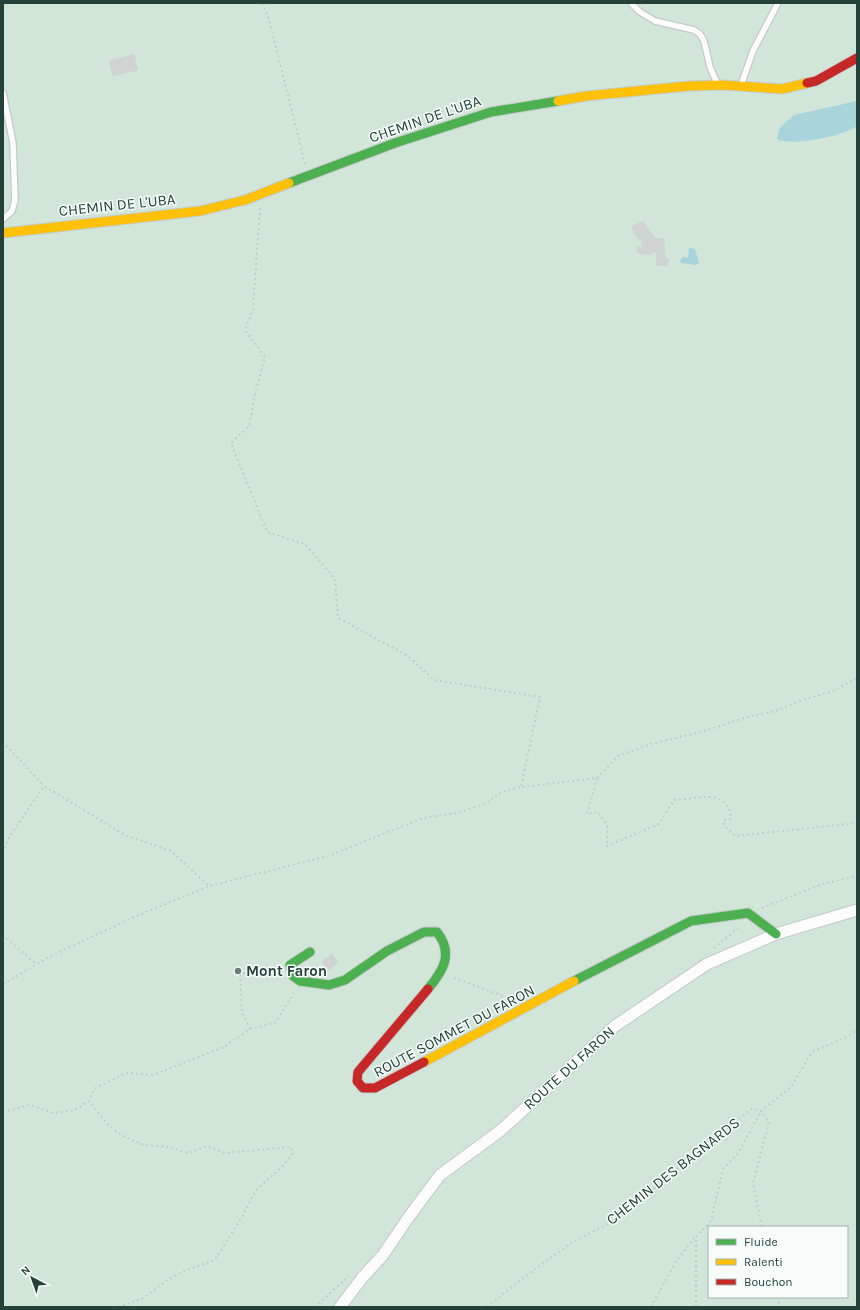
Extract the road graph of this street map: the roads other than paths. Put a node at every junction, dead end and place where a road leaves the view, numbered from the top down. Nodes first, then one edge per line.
1 (632, 3) edge
2 (778, 3) edge
3 (857, 58) edge
4 (718, 85) junction
5 (741, 87) junction
6 (3, 93) edge
7 (3, 219) edge
8 (3, 233) edge
9 (857, 910) edge
10 (776, 934) junction
11 (310, 952) dead end
12 (340, 1307) edge

1 - 4 lane
2 - 5 lane
3 - 5 street, CHEMIN DE L'UBA
4 - 5 street, CHEMIN DE L'UBA
4 - 8 street, CHEMIN DE L'UBA
6 - 7 lane
9 - 10 street, ROUTE DU FARON
10 - 11 street, ROUTE SOMMET DU FARON
10 - 12 street, ROUTE DU FARON

